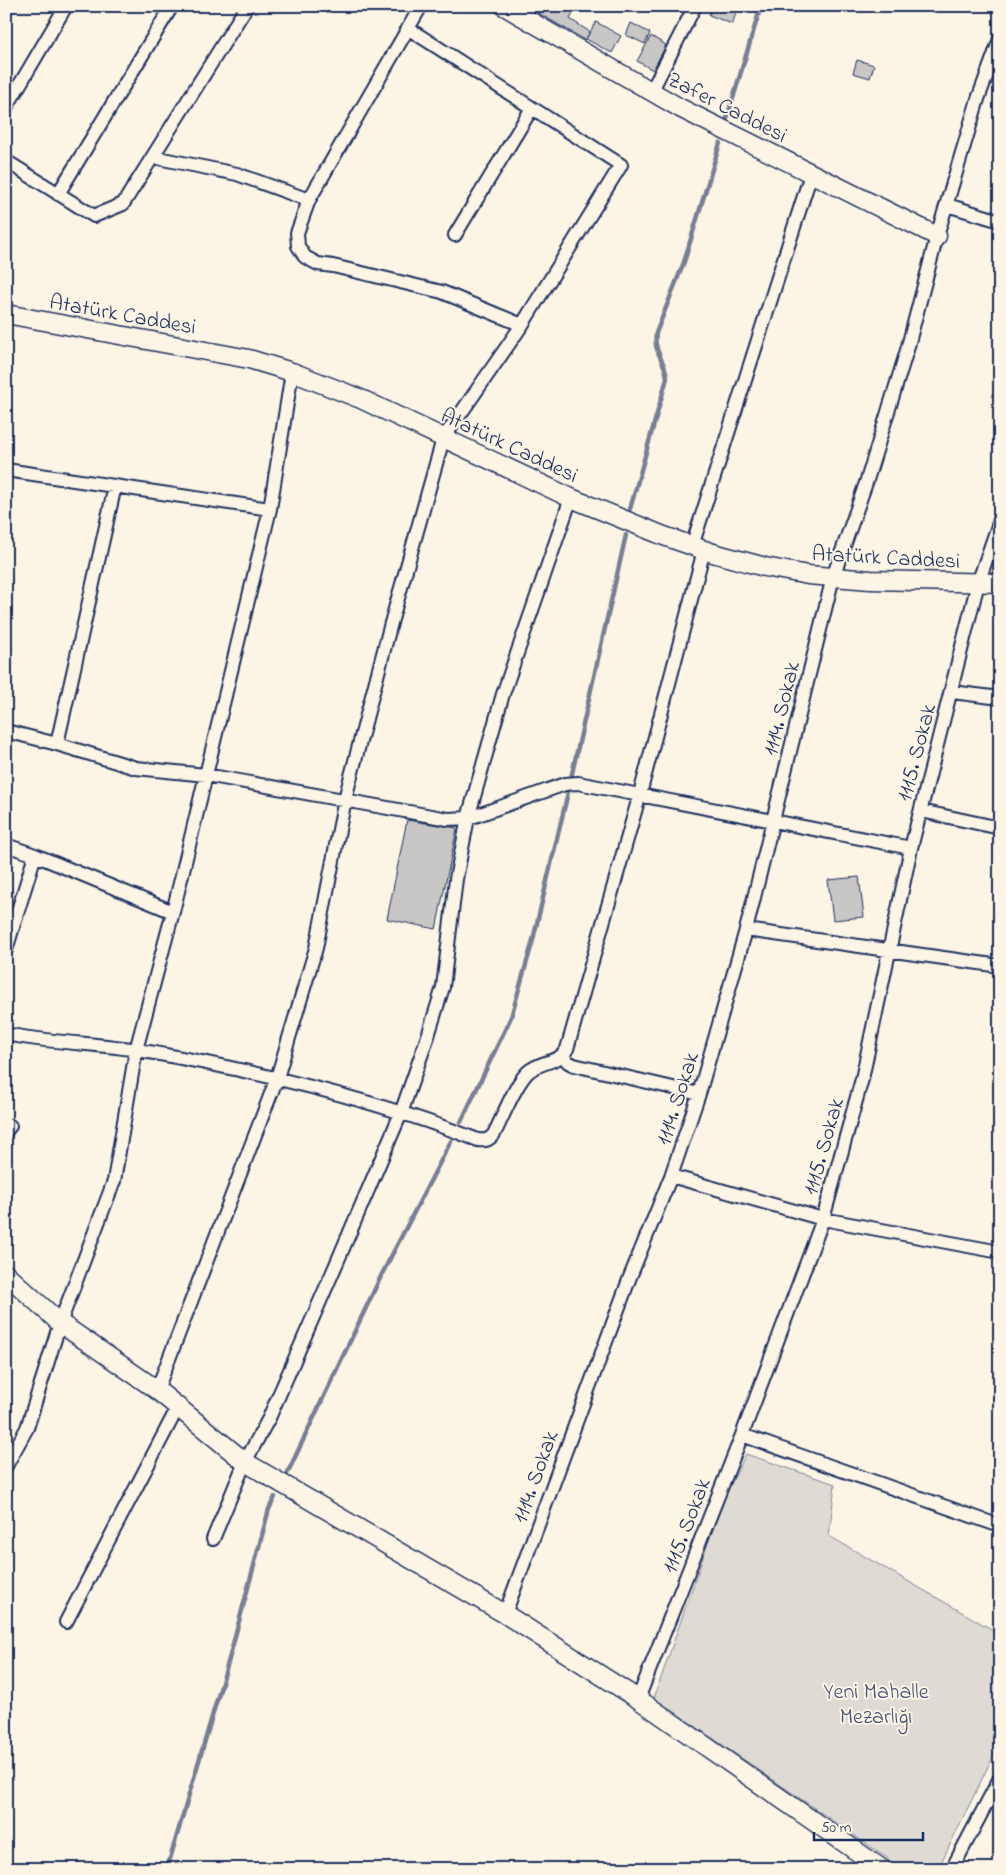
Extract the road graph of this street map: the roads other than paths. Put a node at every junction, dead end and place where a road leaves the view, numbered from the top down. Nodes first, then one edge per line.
1 (66, 6) edge
2 (172, 6) edge
3 (247, 6) edge
4 (421, 6) edge
5 (504, 6) edge
6 (695, 6) edge
7 (410, 29) junction
8 (1000, 39) edge
9 (651, 92) junction
10 (6, 108) edge
11 (532, 108) junction
12 (153, 157) junction
13 (6, 161) edge
14 (811, 174) junction
15 (58, 194) junction
16 (309, 200) junction
17 (946, 205) junction
18 (1000, 221) edge
19 (454, 235) dead end
20 (937, 236) junction
21 (6, 314) edge
22 (522, 325) junction
23 (292, 372) junction
24 (443, 439) junction
25 (6, 470) edge
26 (114, 486) junction
27 (571, 498) junction
28 (270, 509) junction
29 (1000, 520) edge
30 (698, 548) junction
31 (833, 577) junction
32 (978, 583) junction
33 (1000, 583) edge
34 (952, 692) junction
35 (1000, 698) edge
36 (6, 732) edge
37 (57, 744) junction
38 (206, 775) junction
39 (640, 794) junction
40 (345, 799) junction
41 (921, 811) junction
42 (468, 818) junction
43 (774, 820) junction
44 (1000, 828) edge
45 (6, 845) edge
46 (911, 848) junction
47 (35, 855) junction
48 (173, 912) junction
49 (746, 930) junction
50 (6, 950) edge
51 (889, 950) junction
52 (1000, 966) edge
53 (6, 1034) edge
54 (136, 1050) junction
55 (563, 1056) junction
56 (277, 1078) junction
57 (699, 1094) junction
58 (401, 1113) junction
59 (671, 1176) junction
60 (823, 1219) junction
61 (1000, 1252) edge
62 (6, 1274) edge
63 (60, 1323) junction
64 (157, 1390) junction
65 (178, 1407) junction
66 (742, 1435) junction
67 (10, 1449) edge
68 (245, 1462) junction
69 (6, 1466) edge
70 (1000, 1526) edge
71 (213, 1539) dead end
72 (505, 1614) junction
73 (66, 1622) dead end
74 (638, 1699) junction
75 (1000, 1778) edge
76 (995, 1798) edge
77 (882, 1869) edge
78 (952, 1869) edge

1 - 10 street
2 - 15 street
3 - 12 street
4 - 7 street
5 - 9 street, Zafer Caddesi
6 - 9 street
7 - 11 street
7 - 16 street
8 - 17 street, 1114. Sokak
9 - 14 street, Zafer Caddesi
11 - 19 street
11 - 22 street
12 - 15 street
12 - 16 street
13 - 15 street
14 - 20 street, Zafer Caddesi
14 - 30 street
16 - 22 street
17 - 18 street
17 - 20 street, 1114. Sokak
20 - 31 street, 1114. Sokak
21 - 23 street, Atatürk Caddesi
22 - 24 street
23 - 24 street, Atatürk Caddesi
23 - 28 street
24 - 27 street, Atatürk Caddesi
24 - 40 street
25 - 26 street
26 - 28 street
26 - 37 street
27 - 30 street, Atatürk Caddesi
27 - 42 street
28 - 38 street
29 - 32 street, 1115. Sokak
30 - 31 street, Atatürk Caddesi
30 - 39 street
31 - 32 street, Atatürk Caddesi
31 - 43 street, 1114. Sokak
32 - 33 street, Atatürk Caddesi
32 - 34 street, 1115. Sokak
34 - 35 street
34 - 41 street, 1115. Sokak
36 - 37 street
37 - 38 street
38 - 40 street
38 - 48 street
39 - 42 street
39 - 43 street
39 - 55 street
40 - 42 street
40 - 56 street
41 - 44 street
41 - 46 street, 1115. Sokak
42 - 58 street
43 - 46 street
43 - 49 street, 1114. Sokak
45 - 47 street
46 - 51 street, 1115. Sokak
47 - 48 street
47 - 50 street
48 - 54 street
49 - 51 street
49 - 57 street, 1114. Sokak
51 - 52 street
51 - 60 street, 1115. Sokak
53 - 54 street
54 - 56 street
54 - 63 street
55 - 57 street
55 - 58 street
56 - 58 street
56 - 64 street
57 - 59 street, 1114. Sokak
58 - 68 street
59 - 60 street
59 - 72 street, 1114. Sokak
60 - 61 street
60 - 66 street, 1115. Sokak
62 - 63 street
63 - 64 street
63 - 67 street
64 - 65 street
65 - 68 street
65 - 73 street
66 - 70 street
66 - 74 street, 1115. Sokak
67 - 69 street
68 - 71 street
68 - 72 street
72 - 74 street
74 - 77 street
75 - 76 street
76 - 78 street

